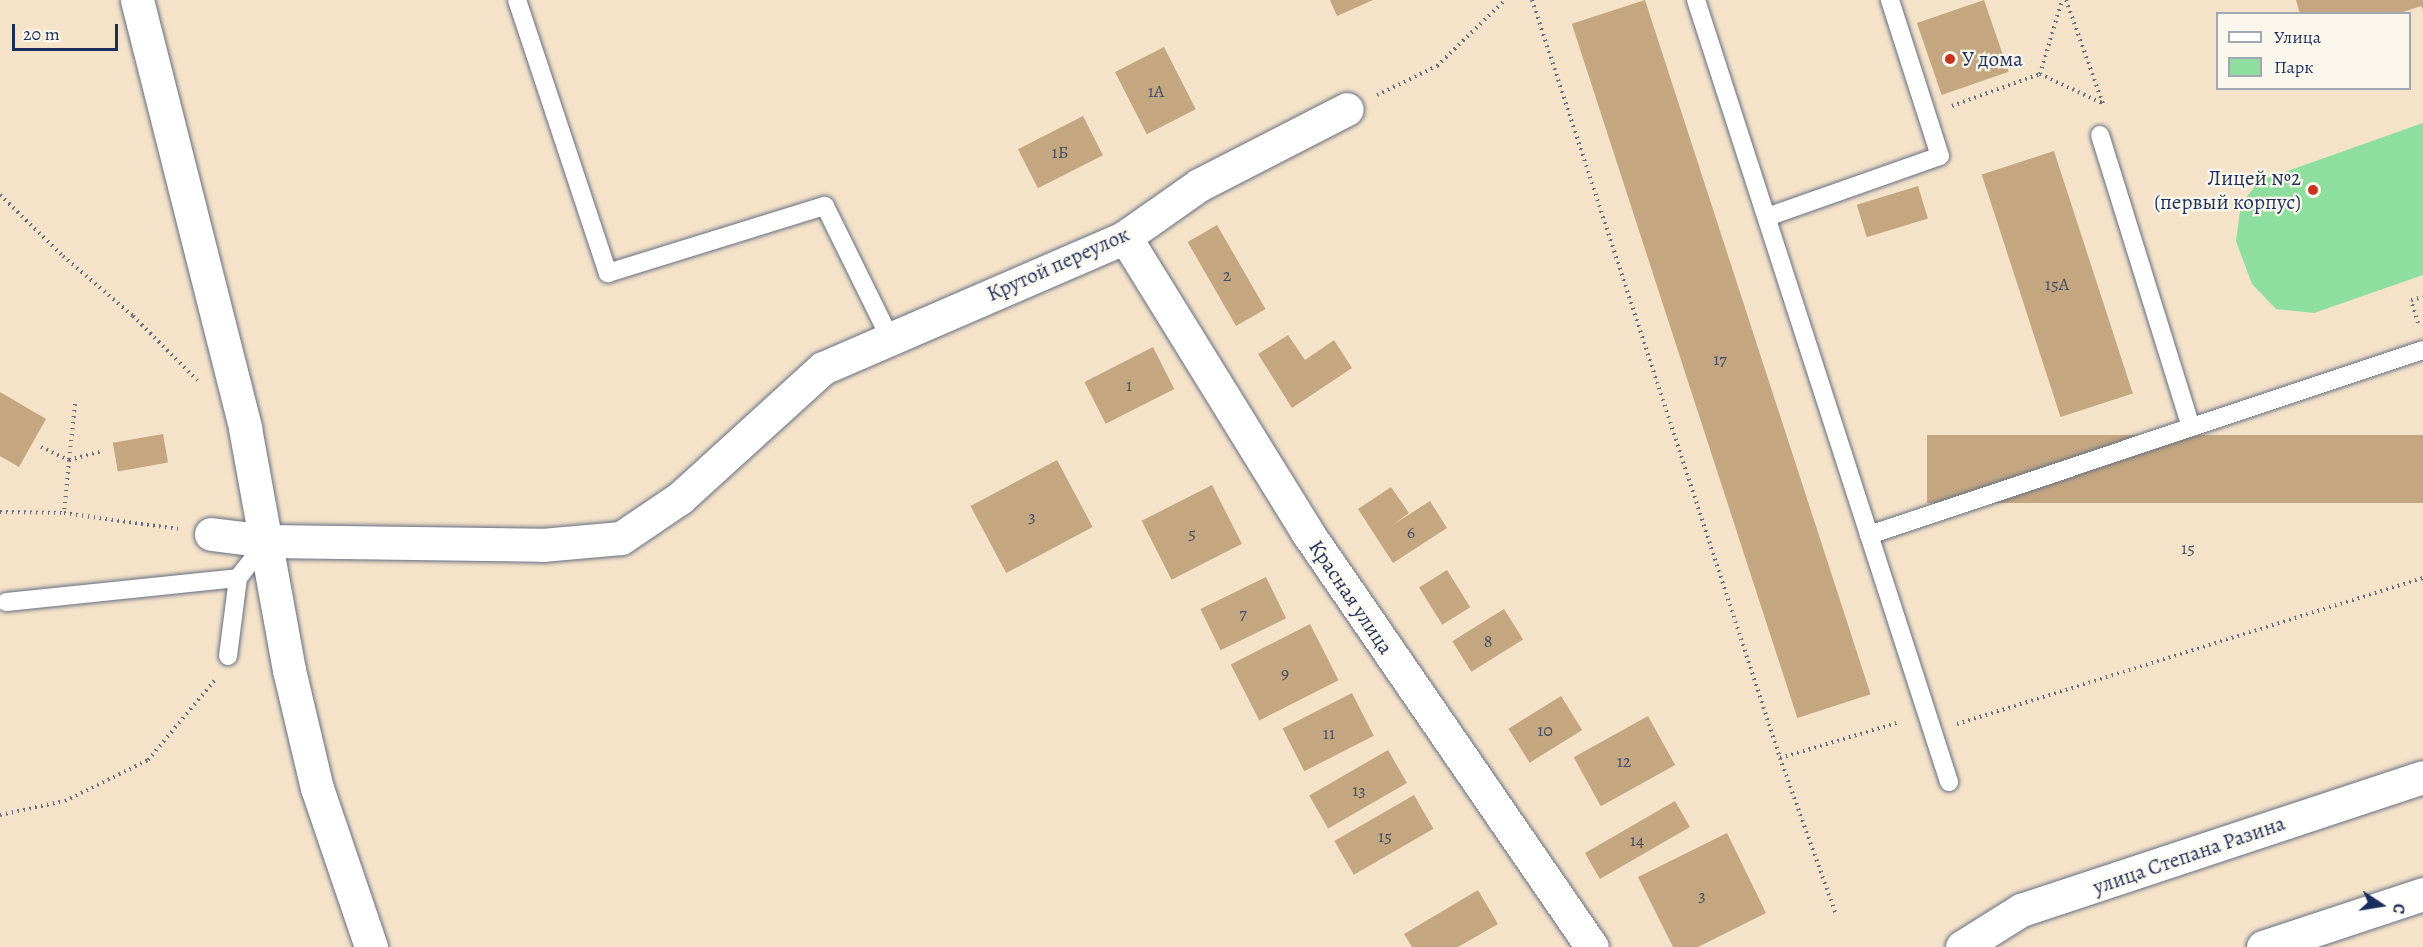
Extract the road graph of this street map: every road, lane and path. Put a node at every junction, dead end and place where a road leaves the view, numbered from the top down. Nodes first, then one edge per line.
1 (137, 0) edge
2 (516, 0) edge
3 (1505, 0) edge
4 (1532, 0) edge
5 (1696, 0) edge
6 (1890, 0) edge
7 (2064, 0) edge
8 (2040, 74) junction
9 (1978, 97) dead end
10 (2104, 104) junction
11 (1347, 109) joint
12 (2100, 135) joint
13 (0, 195) edge
14 (1767, 217) junction
15 (1125, 237) junction
16 (2423, 297) edge
17 (2420, 328) dead end
18 (890, 336) junction
19 (2423, 350) edge
20 (237, 393) junction
21 (75, 404) dead end
22 (2191, 427) junction
23 (41, 447) dead end
24 (104, 451) dead end
25 (69, 460) junction
26 (0, 512) edge
27 (64, 513) junction
28 (212, 534) joint
29 (1869, 535) junction
30 (267, 541) junction
31 (238, 578) junction
32 (2423, 578) edge
33 (6, 602) dead end
34 (228, 656) joint
35 (1930, 723) junction
36 (1780, 758) junction
37 (2423, 777) edge
38 (1949, 782) dead end
39 (0, 815) edge
40 (2423, 894) edge
41 (1836, 914) dead end
42 (371, 947) edge
43 (1592, 947) edge
44 (1962, 947) edge
45 (2262, 947) edge

1 - 20 street
2 - 18 lane
3 - 11 path
4 - 36 path
5 - 14 lane
6 - 14 lane
7 - 8 path
7 - 10 path
8 - 9 path
8 - 10 path
10 - 12 path
11 - 15 street, Крутой переулок
12 - 22 lane
13 - 20 path
14 - 29 lane
15 - 18 street, Крутой переулок
15 - 43 street, Красная улица
16 - 17 path
18 - 30 street, Крутой переулок
19 - 22 lane
20 - 30 street
21 - 25 path
22 - 29 lane
23 - 25 path
24 - 25 path
25 - 27 path
26 - 27 path
27 - 28 path
28 - 30 street, Крутой переулок
29 - 35 lane
30 - 31 lane
30 - 42 street
31 - 33 lane
31 - 34 lane
32 - 35 path
34 - 39 path
35 - 36 path
35 - 38 lane
36 - 41 path
37 - 44 street, улица Степана Разина
40 - 45 street

